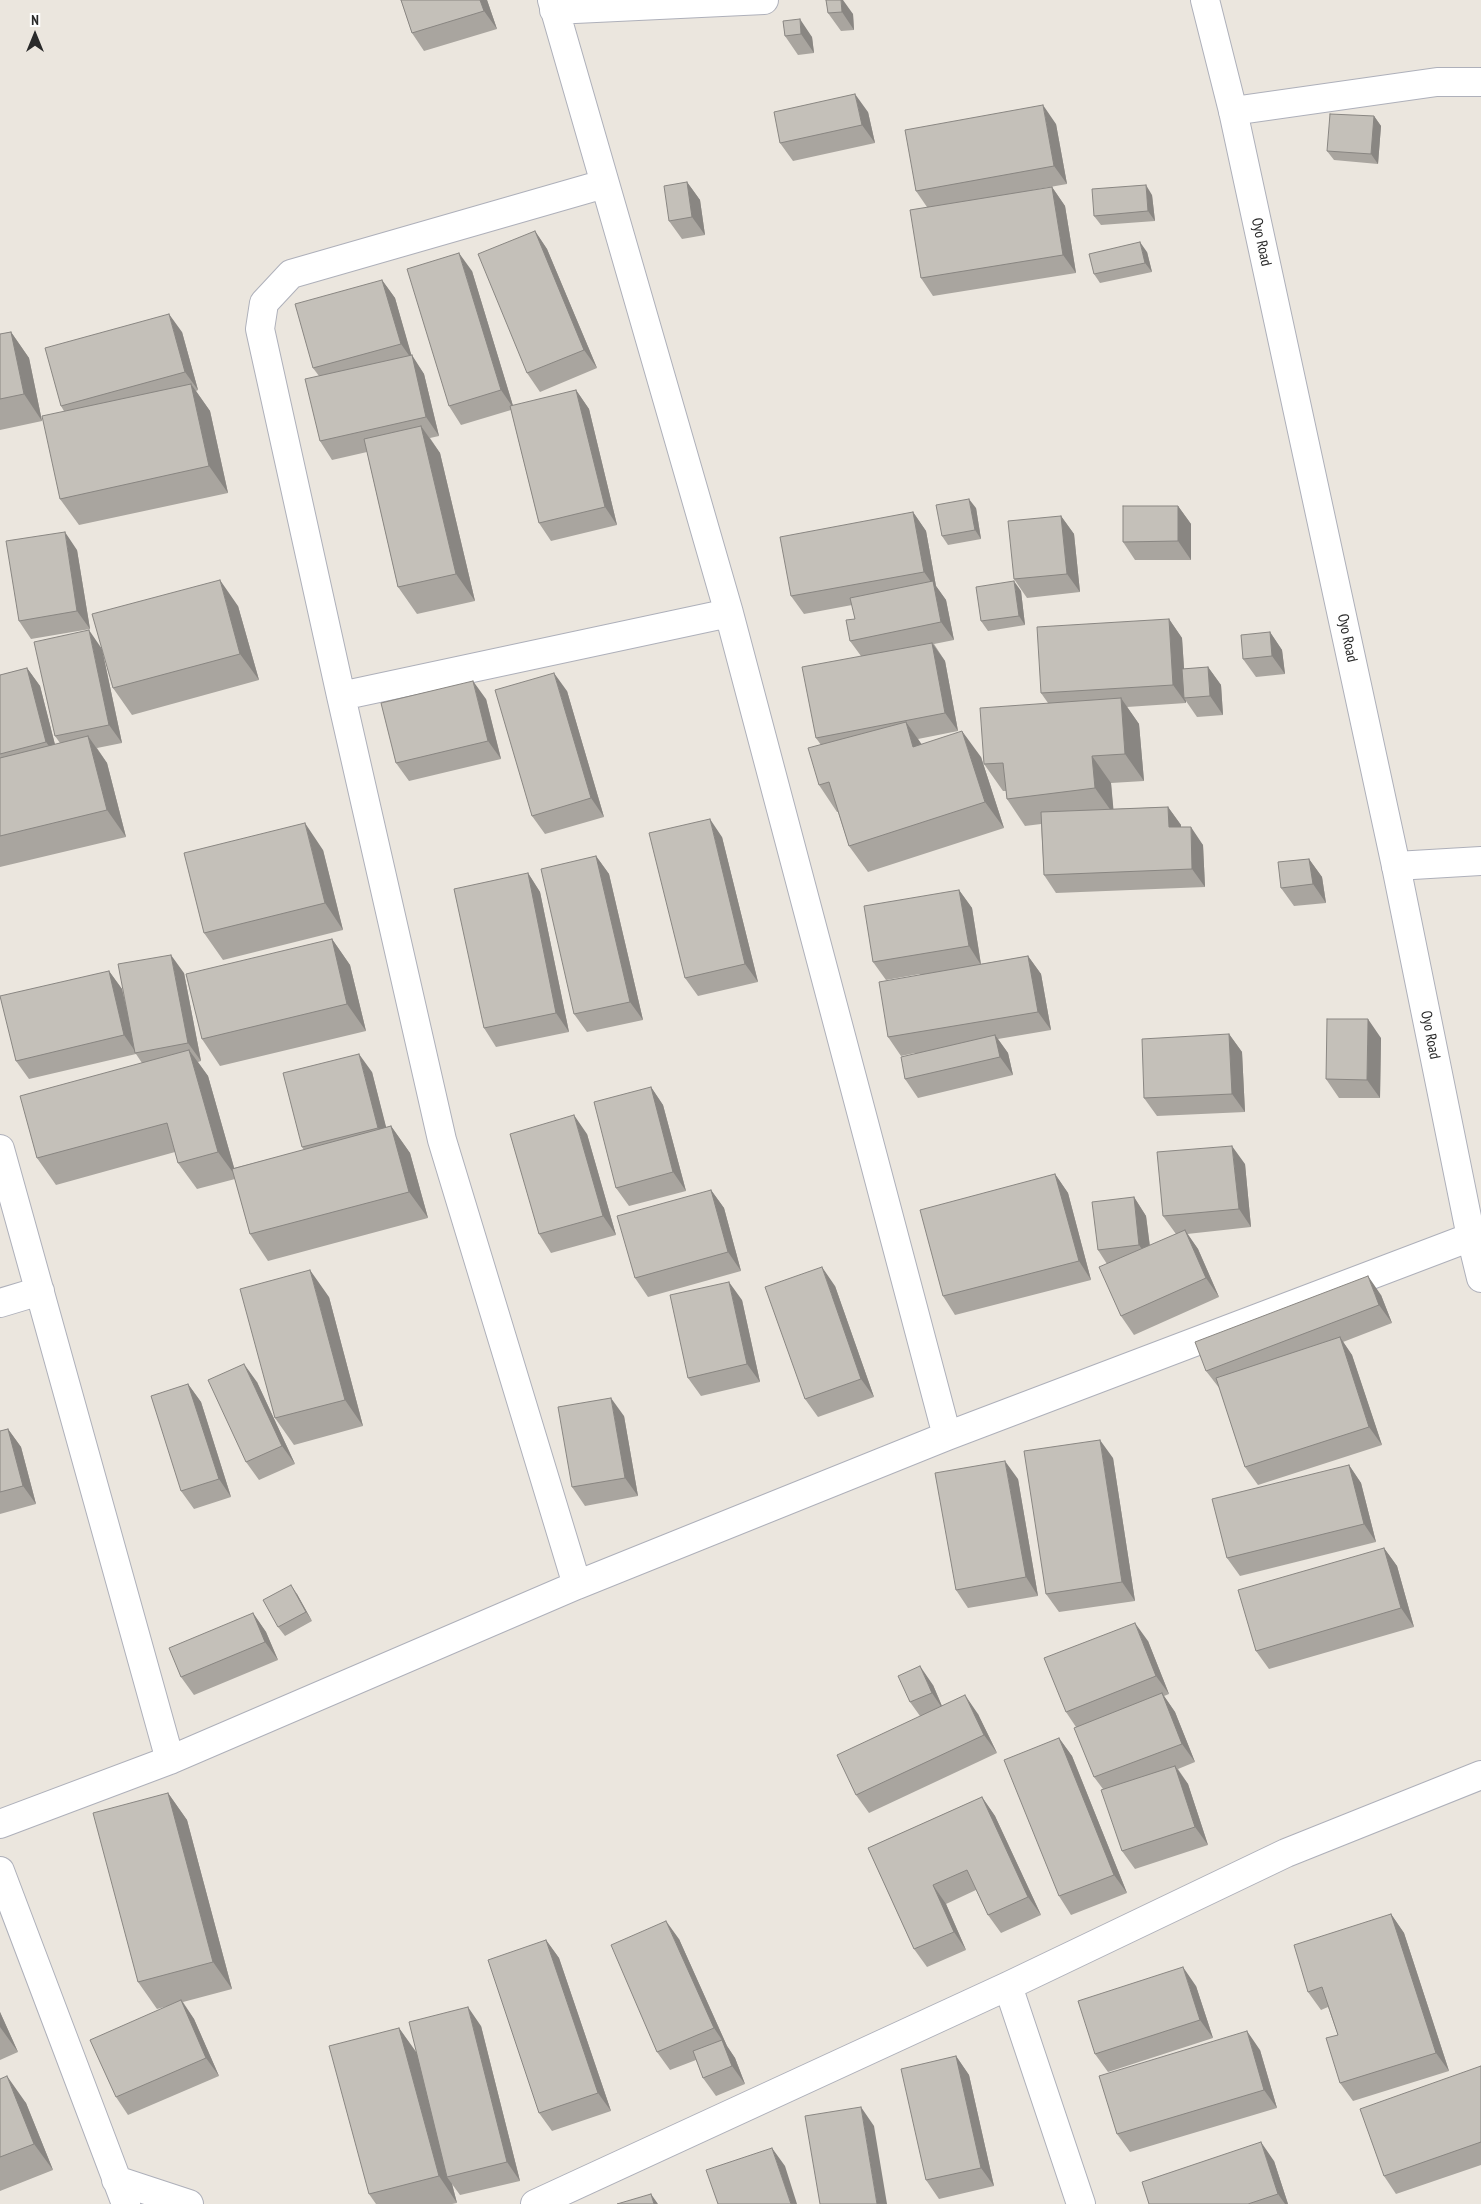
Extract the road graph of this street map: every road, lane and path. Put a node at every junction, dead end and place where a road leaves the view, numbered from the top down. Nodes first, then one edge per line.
1 (764, 0) edge
2 (1205, 0) edge
3 (553, 5) edge
4 (1481, 82) edge
5 (1233, 111) junction
6 (604, 184) junction
7 (729, 613) junction
8 (341, 696) junction
9 (1481, 862) edge
10 (1396, 866) junction
11 (0, 1149) edge
12 (1470, 1237) junction
13 (1481, 1278) edge
14 (40, 1291) junction
15 (0, 1303) edge
16 (947, 1436) junction
17 (577, 1585) junction
18 (170, 1760) junction
19 (1481, 1776) edge
20 (0, 1824) edge
21 (0, 1871) edge
22 (1008, 1986) junction
23 (121, 2192) edge
24 (189, 2204) edge
25 (535, 2204) edge
26 (1081, 2204) edge

1 - 3 street
2 - 5 street, Oyo Road
3 - 6 street
4 - 5 street
5 - 10 street, Oyo Road
6 - 7 street
6 - 8 street
7 - 8 street
7 - 16 street
8 - 17 street
9 - 10 street
10 - 12 street, Oyo Road
11 - 14 street
12 - 13 street, Oyo Road
12 - 16 street
14 - 15 street
14 - 18 street
16 - 17 street
17 - 18 street
18 - 20 street
19 - 22 street
21 - 23 street
22 - 25 street
22 - 26 street
23 - 24 street

